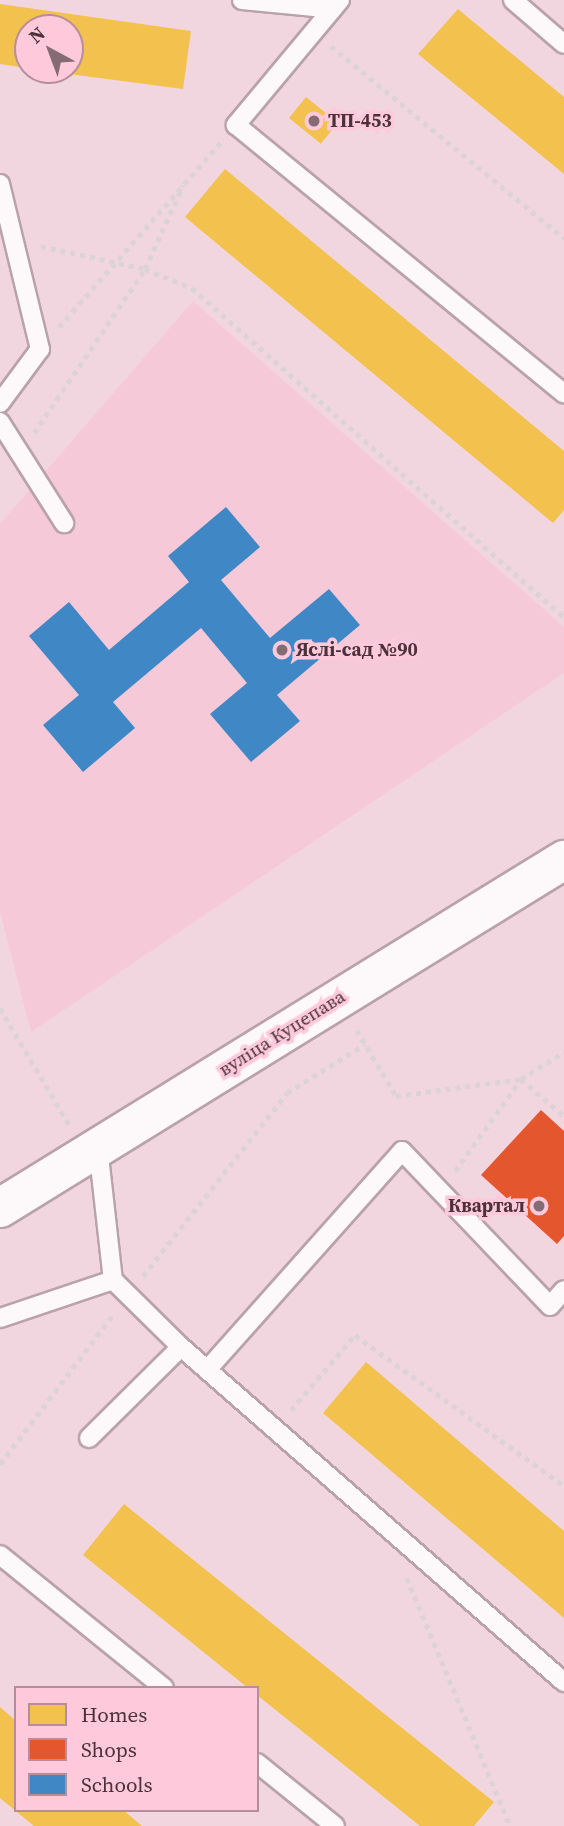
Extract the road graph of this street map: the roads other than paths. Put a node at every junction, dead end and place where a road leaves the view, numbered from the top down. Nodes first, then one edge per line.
1 (242, 0) edge
2 (513, 0) edge
3 (337, 5) edge
4 (564, 44) edge
5 (0, 184) edge
6 (564, 393) edge
7 (0, 403) edge
8 (0, 422) edge
9 (64, 523) dead end
10 (564, 860) edge
11 (92, 1150) junction
12 (0, 1208) edge
13 (113, 1280) junction
14 (564, 1290) edge
15 (0, 1318) edge
16 (181, 1347) junction
17 (207, 1370) junction
18 (89, 1438) dead end
19 (0, 1555) edge
20 (564, 1682) edge
21 (162, 1686) edge
22 (259, 1765) edge
23 (335, 1826) edge

1 - 3 lane
2 - 4 lane
3 - 6 lane
5 - 7 lane
8 - 9 lane
10 - 11 main road, вуліца Куцепава
11 - 12 main road, вуліца Куцепава
11 - 13 lane
13 - 15 lane
13 - 16 lane
14 - 17 lane
16 - 17 lane
16 - 18 lane
17 - 20 lane
19 - 21 lane
22 - 23 lane

